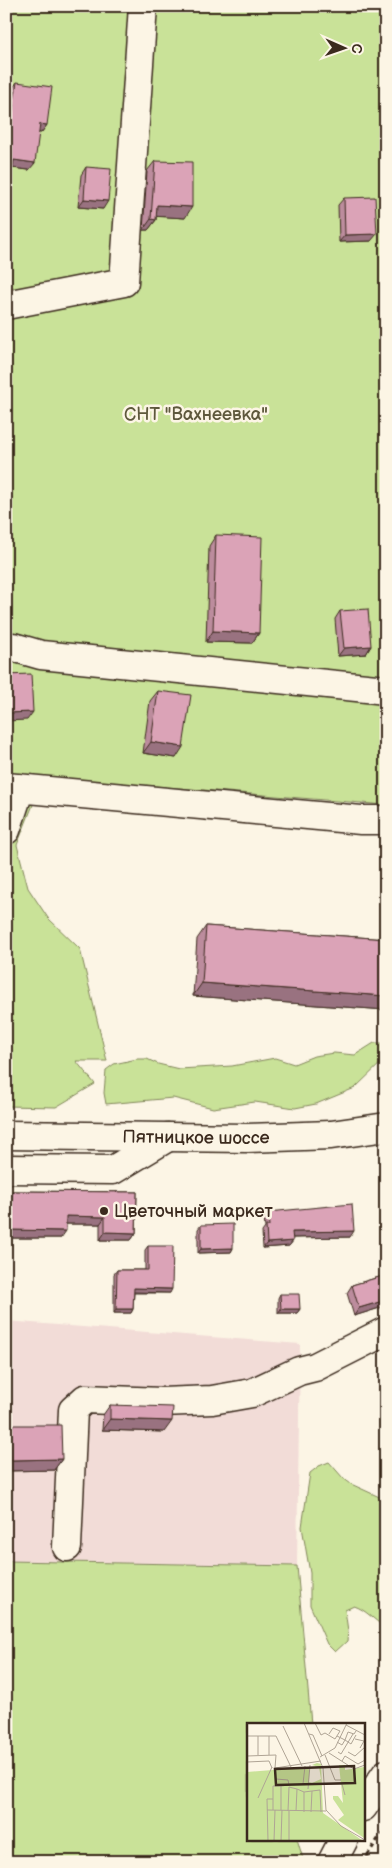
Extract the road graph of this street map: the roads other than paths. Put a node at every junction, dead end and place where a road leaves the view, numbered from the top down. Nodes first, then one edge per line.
1 (143, 6) edge
2 (6, 305) edge
3 (13, 647) dead end
4 (386, 690) edge
5 (13, 787) edge
6 (386, 820) edge
7 (6, 830) edge
8 (386, 1127) edge
9 (6, 1135) edge
10 (168, 1137) junction
11 (6, 1169) edge
12 (386, 1331) edge
13 (66, 1547) dead end
14 (386, 1774) edge
15 (364, 1806) edge
16 (343, 1840) edge
17 (332, 1862) edge

1 - 2 main road
3 - 4 main road
5 - 6 main road
5 - 7 main road
8 - 10 main road, Пятницкое шоссе
9 - 10 main road, Пятницкое шоссе
10 - 11 main road
12 - 13 main road
14 - 15 main road
16 - 17 main road

